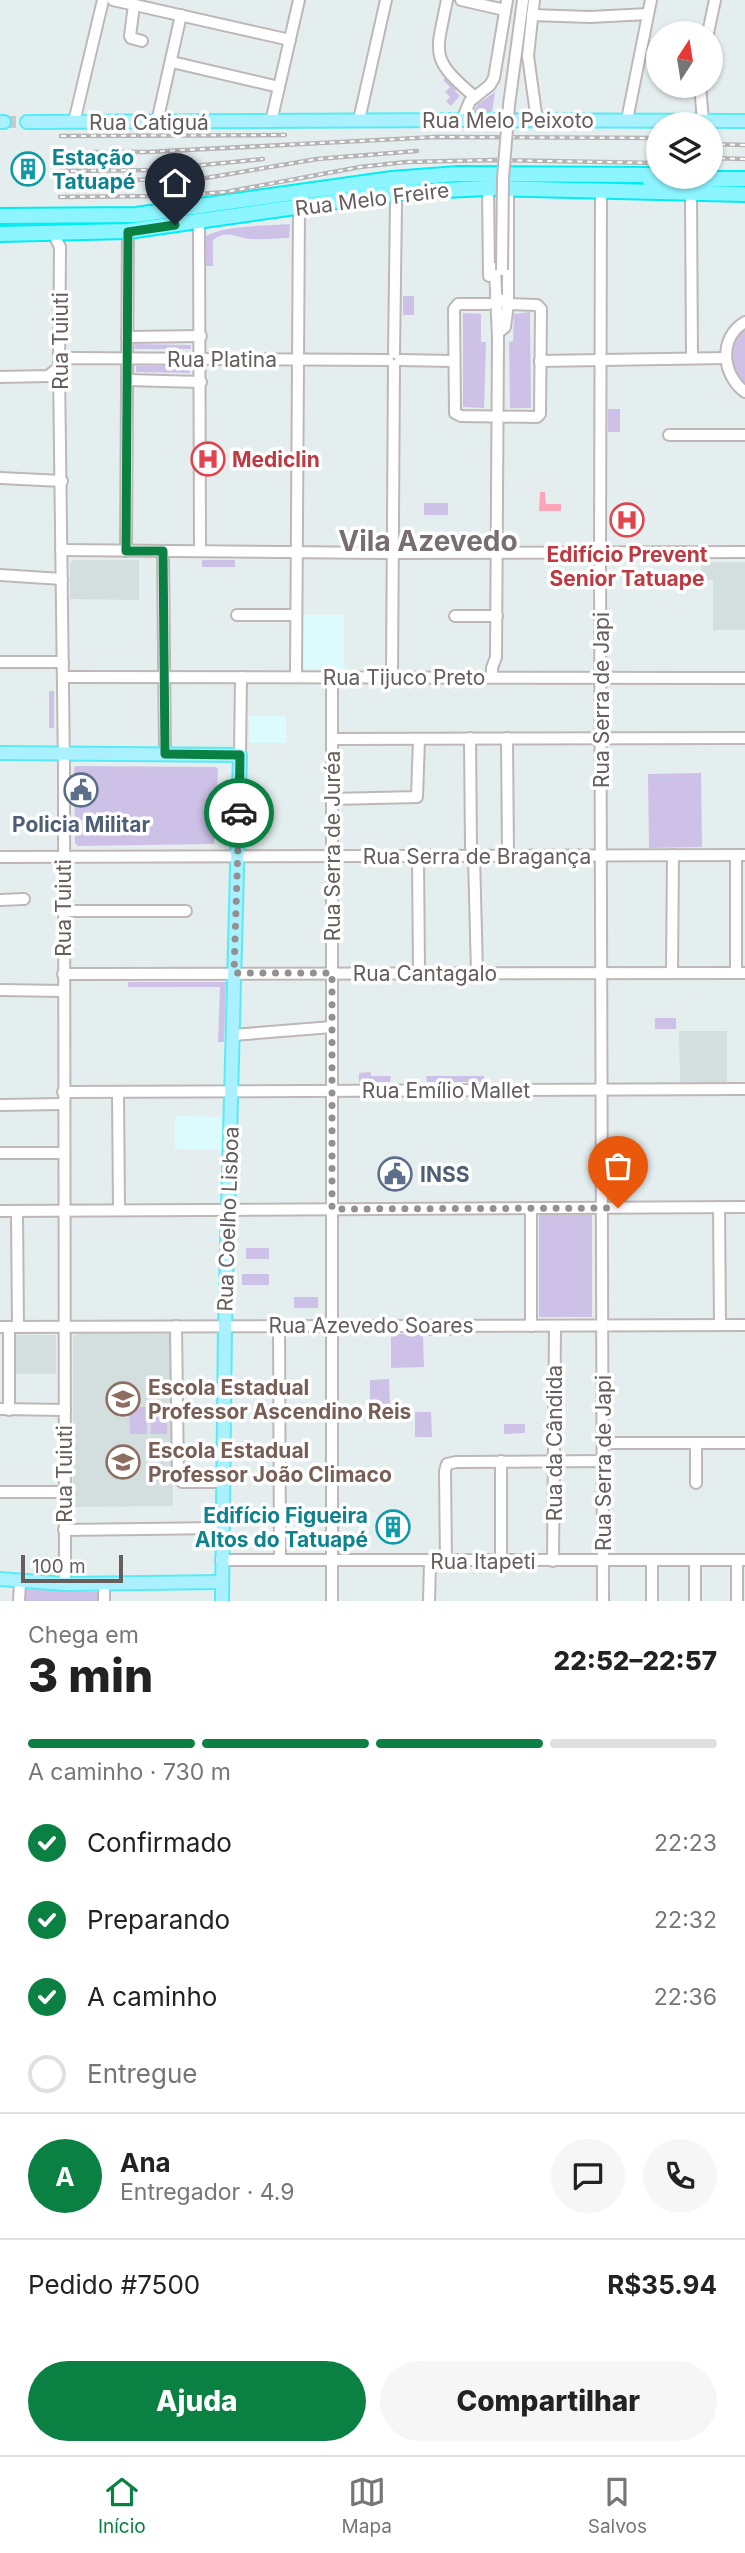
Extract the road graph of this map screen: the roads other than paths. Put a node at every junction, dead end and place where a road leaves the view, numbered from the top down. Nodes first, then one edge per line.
1 (103, 0) edge
2 (113, 0) edge
3 (299, 0) edge
4 (386, 0) edge
5 (447, 0) edge
6 (461, 0) edge
7 (517, 0) edge
8 (523, 0) edge
9 (534, 0) edge
10 (651, 0) edge
11 (715, 0) edge
12 (134, 5) junction
13 (506, 5) edge
14 (648, 14) junction
15 (181, 15) junction
16 (532, 15) junction
17 (711, 21) edge
18 (290, 40) junction
19 (142, 41) dead end
20 (172, 62) junction
21 (279, 87) junction
22 (475, 97) junction
23 (506, 104) junction
24 (359, 120) junction
25 (462, 120) junction
26 (627, 120) junction
27 (646, 120) edge
28 (537, 121) junction
29 (723, 121) edge
30 (745, 121) edge
31 (27, 122) tunnel mouth
32 (74, 122) junction
33 (157, 122) junction
34 (271, 122) junction
35 (646, 175) edge
36 (723, 176) edge
37 (745, 177) edge
38 (393, 186) junction
39 (488, 188) junction
40 (508, 188) junction
41 (601, 191) junction
42 (691, 194) junction
43 (745, 194) edge
44 (299, 207) junction
45 (0, 216) edge
46 (199, 222) junction
47 (128, 232) junction
48 (52, 233) junction
49 (0, 234) edge
50 (499, 302) junction
51 (745, 323) edge
52 (498, 334) junction
53 (127, 337) junction
54 (201, 337) junction
55 (127, 358) junction
56 (692, 358) junction
57 (726, 358) junction
58 (201, 359) junction
59 (297, 359) junction
60 (394, 359) junction
61 (601, 359) junction
62 (454, 361) junction
63 (540, 361) junction
64 (59, 368) junction
65 (0, 377) edge
66 (127, 380) junction
67 (201, 382) junction
68 (745, 392) edge
69 (498, 416) junction
70 (669, 435) dead end
71 (745, 435) edge
72 (0, 478) edge
73 (62, 481) junction
74 (61, 550) junction
75 (126, 551) junction
76 (163, 551) junction
77 (200, 551) junction
78 (600, 552) junction
79 (745, 552) edge
80 (296, 553) junction
81 (393, 553) junction
82 (497, 553) junction
83 (0, 575) edge
84 (62, 579) junction
85 (237, 615) dead end
86 (296, 615) junction
87 (455, 616) dead end
88 (497, 616) junction
89 (0, 662) edge
90 (63, 662) junction
91 (63, 677) junction
92 (164, 677) junction
93 (240, 677) junction
94 (296, 677) junction
95 (332, 677) junction
96 (393, 677) junction
97 (497, 677) junction
98 (600, 677) junction
99 (745, 678) edge
100 (419, 738) junction
101 (470, 738) junction
102 (507, 738) junction
103 (601, 738) junction
104 (745, 738) edge
105 (332, 739) junction
106 (0, 754) edge
107 (64, 754) junction
108 (165, 754) junction
109 (240, 755) junction
110 (332, 799) junction
111 (508, 855) junction
112 (602, 855) junction
113 (673, 855) junction
114 (740, 855) edge
115 (238, 856) junction
116 (332, 856) junction
117 (418, 856) junction
118 (474, 856) junction
119 (62, 857) junction
120 (0, 858) edge
121 (24, 899) dead end
122 (0, 900) edge
123 (63, 911) junction
124 (187, 911) dead end
125 (602, 972) junction
126 (673, 972) junction
127 (234, 973) junction
128 (332, 973) junction
129 (419, 973) junction
130 (477, 973) junction
131 (740, 973) edge
132 (63, 974) junction
133 (0, 990) edge
134 (63, 991) junction
135 (332, 1027) junction
136 (233, 1035) junction
137 (745, 1089) edge
138 (602, 1090) junction
139 (232, 1091) junction
140 (332, 1091) junction
141 (63, 1092) junction
142 (118, 1092) junction
143 (63, 1104) junction
144 (0, 1105) edge
145 (0, 1153) edge
146 (63, 1153) junction
147 (719, 1207) junction
148 (745, 1207) edge
149 (229, 1208) junction
150 (531, 1208) junction
151 (602, 1208) junction
152 (119, 1209) junction
153 (332, 1209) junction
154 (64, 1210) junction
155 (0, 1211) edge
156 (17, 1211) junction
157 (279, 1325) junction
158 (604, 1325) junction
159 (720, 1325) junction
160 (745, 1325) edge
161 (9, 1326) edge
162 (64, 1326) junction
163 (176, 1326) junction
164 (225, 1326) junction
165 (332, 1326) junction
166 (531, 1326) junction
167 (555, 1326) junction
168 (5, 1410) edge
169 (65, 1410) junction
170 (603, 1443) junction
171 (696, 1443) junction
172 (745, 1443) edge
173 (501, 1461) junction
174 (553, 1461) junction
175 (603, 1461) junction
176 (223, 1482) junction
177 (696, 1483) dead end
178 (0, 1492) edge
179 (64, 1492) junction
180 (222, 1528) junction
181 (64, 1530) junction
182 (280, 1559) junction
183 (221, 1560) junction
184 (332, 1560) junction
185 (603, 1560) junction
186 (652, 1560) junction
187 (741, 1560) edge
188 (501, 1561) junction
189 (553, 1561) junction
190 (695, 1561) junction
191 (430, 1562) junction
192 (446, 1562) junction
193 (0, 1579) edge
194 (20, 1581) junction
195 (221, 1583) junction
196 (65, 1584) junction
197 (104, 1584) junction
198 (19, 1601) edge
199 (104, 1601) edge
200 (222, 1601) edge
201 (332, 1601) edge
202 (429, 1601) edge
203 (603, 1601) edge
204 (652, 1601) edge
205 (695, 1601) edge
206 (737, 1601) edge

1 - 32 street
2 - 12 street
3 - 18 street
4 - 24 street
5 - 22 street
6 - 13 street
7 - 23 street
8 - 23 street
9 - 16 street
10 - 14 street
11 - 17 street
12 - 15 street
12 - 19 street
13 - 22 street
14 - 16 street
14 - 26 street
15 - 18 street
15 - 20 street
16 - 28 street
18 - 21 street
20 - 21 street
20 - 33 street
21 - 34 street
22 - 25 street
23 - 50 street, bridge
24 - 25 main road, Rua Melo Peixoto
24 - 34 main road, Rua Melo Peixoto
25 - 28 main road, Rua Melo Peixoto
26 - 27 main road, Rua Melo Peixoto
26 - 28 main road, Rua Melo Peixoto
29 - 30 main road, Rua Melo Peixoto
31 - 32 main road, Rua Catiguá
32 - 33 main road, Rua Catiguá
33 - 34 main road, Rua Catiguá
35 - 38 highway, Rua Melo Freire
36 - 37 highway
37 - 41 highway
38 - 39 highway, Rua Melo Freire
38 - 44 highway, Rua Melo Freire
38 - 45 highway, Rua Melo Freire
38 - 60 street
39 - 40 highway, Rua Melo Freire
39 - 50 street
40 - 41 highway, Rua Melo Freire
40 - 50 street
41 - 42 highway, Rua Melo Freire
41 - 61 street, Rua Serra de Japi
42 - 43 highway, Rua Melo Freire
42 - 56 street
44 - 46 highway, Rua Melo Freire
44 - 59 street
46 - 47 highway, Rua Melo Freire
46 - 54 street
47 - 48 highway, Rua Melo Freire
47 - 53 street
48 - 49 highway, Rua Melo Freire
48 - 64 street, Rua Tuiuti
50 - 52 street
50 - 52 street
50 - 62 street
50 - 63 street
51 - 57 street
52 - 69 street
53 - 54 street
53 - 55 street
54 - 58 street
55 - 58 street, Rua Platina
55 - 64 street, Rua Platina
55 - 66 street
56 - 57 street
56 - 61 street
57 - 68 street
58 - 59 street, Rua Platina
58 - 67 street
59 - 60 street, Rua Platina
59 - 80 street
60 - 62 street, Rua Platina
60 - 81 street
61 - 63 street
61 - 78 street, Rua Serra de Japi
62 - 69 street
63 - 69 street
64 - 65 street, Rua Platina
64 - 73 street, Rua Tuiuti
66 - 67 street
66 - 75 street
67 - 77 street
69 - 82 street
70 - 71 street
72 - 73 street
73 - 74 street, Rua Tuiuti
74 - 75 street
74 - 84 street, Rua Tuiuti
75 - 76 street
76 - 77 street
76 - 92 street
77 - 80 street
78 - 79 street
78 - 82 street
78 - 98 street, Rua Serra de Japi
80 - 81 street
80 - 86 street
81 - 82 street
81 - 96 street
82 - 88 street
83 - 84 street
84 - 90 street, Rua Tuiuti
85 - 86 street
86 - 94 street
87 - 88 street
88 - 97 street
89 - 90 street
90 - 91 street, Rua Tuiuti
91 - 92 street, Rua Tijuco Preto
91 - 107 street, Rua Tuiuti
92 - 93 street, Rua Tijuco Preto
92 - 108 street
93 - 94 street, Rua Tijuco Preto
93 - 109 street
94 - 95 street, Rua Tijuco Preto
95 - 96 street, Rua Tijuco Preto
95 - 105 street, Rua Serra de Juréa
96 - 97 street, Rua Tijuco Preto
97 - 98 street, Rua Tijuco Preto
98 - 99 street, Rua Tijuco Preto
98 - 103 street, Rua Serra de Japi
100 - 101 street
100 - 105 street
100 - 110 street
101 - 102 street
101 - 118 street
102 - 103 street
102 - 111 street
103 - 104 street
103 - 112 street, Rua Serra de Japi
105 - 110 street, Rua Serra de Juréa
106 - 107 main road
107 - 108 main road
107 - 119 street, Rua Tuiuti
108 - 109 main road
109 - 115 main road, Rua Coelho Lisboa
110 - 116 street, Rua Serra de Juréa
111 - 112 street, Rua Serra de Bragança
111 - 118 street, Rua Serra de Bragança
112 - 113 street, Rua Serra de Bragança
112 - 125 street, Rua Serra de Japi
113 - 114 street, Rua Serra de Bragança
113 - 126 street
114 - 131 street
115 - 116 street, Rua Serra de Bragança
115 - 119 street, Rua Serra de Bragança
115 - 127 main road, Rua Coelho Lisboa
116 - 117 street, Rua Serra de Bragança
116 - 128 street, Rua Serra de Juréa
117 - 118 street, Rua Serra de Bragança
117 - 129 street
118 - 130 street
119 - 120 street, Rua Serra de Bragança
119 - 123 street, Rua Tuiuti
121 - 122 street
123 - 124 street
123 - 132 street, Rua Tuiuti
125 - 126 street, Rua Cantagalo
125 - 130 street, Rua Cantagalo
125 - 138 street, Rua Serra de Japi
126 - 131 street, Rua Cantagalo
127 - 128 street, Rua Cantagalo
127 - 132 street, Rua Cantagalo
127 - 136 main road, Rua Coelho Lisboa
128 - 129 street, Rua Cantagalo
128 - 135 street, Rua Serra de Juréa
129 - 130 street, Rua Cantagalo
132 - 134 street, Rua Tuiuti
133 - 134 street
134 - 141 street, Rua Tuiuti
135 - 136 street
135 - 140 street, Rua Serra de Juréa
136 - 139 main road, Rua Coelho Lisboa
137 - 138 street, Rua Emílio Mallet
138 - 140 street, Rua Emílio Mallet
138 - 151 street, Rua Serra de Japi
139 - 140 street, Rua Emílio Mallet
139 - 142 street, Rua Emílio Mallet
139 - 149 main road, Rua Coelho Lisboa
140 - 153 street, Rua Serra de Juréa
141 - 142 street, Rua Emílio Mallet
141 - 143 street, Rua Tuiuti
142 - 152 street
143 - 144 street
143 - 146 street, Rua Tuiuti
145 - 146 street
146 - 154 street, Rua Tuiuti
147 - 148 street
147 - 151 street
147 - 159 street
149 - 152 street
149 - 153 street
149 - 164 main road, Rua Coelho Lisboa
150 - 151 street
150 - 153 street
150 - 166 street
151 - 158 street, Rua Serra de Japi
152 - 154 street
153 - 165 street, Rua Serra de Juréa
154 - 156 street
154 - 162 street, Rua Tuiuti
155 - 156 street
156 - 161 street
157 - 164 street, Rua Azevedo Soares
157 - 165 street, Rua Azevedo Soares
157 - 182 street
158 - 159 street
158 - 167 street, Rua Azevedo Soares
158 - 170 street, Rua Serra de Japi
159 - 160 street
161 - 162 street, Rua Azevedo Soares
161 - 168 street
162 - 163 street, Rua Azevedo Soares
162 - 169 street, Rua Tuiuti
163 - 164 street, Rua Azevedo Soares
163 - 176 street
164 - 176 main road, Rua Coelho Lisboa
165 - 166 street, Rua Azevedo Soares
165 - 184 street, Rua Serra de Juréa
166 - 167 street, Rua Azevedo Soares
167 - 174 street, Rua da Cândida
168 - 169 street
169 - 179 street, Rua Tuiuti
170 - 171 street
170 - 175 street, Rua Serra de Japi
171 - 172 street
171 - 177 street
173 - 174 street
173 - 188 street
173 - 192 street
174 - 175 street
174 - 189 street, Rua da Cândida
175 - 185 street, Rua Serra de Japi
176 - 180 main road, Rua Coelho Lisboa
178 - 179 street
179 - 181 street, Rua Tuiuti
180 - 181 street
180 - 183 main road, Rua Coelho Lisboa
181 - 196 street, Rua Tuiuti
182 - 183 street, Rua Itapeti
182 - 184 street, Rua Itapeti
183 - 195 main road, Rua Coelho Lisboa
184 - 191 street, Rua Itapeti
184 - 201 street, Rua Serra de Juréa
185 - 186 street, Rua Itapeti
185 - 189 street, Rua Itapeti
185 - 203 street, Rua Serra de Japi
186 - 190 street, Rua Itapeti
186 - 204 street
187 - 190 street, Rua Itapeti
187 - 206 street
188 - 189 street, Rua Itapeti
188 - 192 street, Rua Itapeti
190 - 205 street
191 - 192 street, Rua Itapeti
191 - 202 street
193 - 194 main road
194 - 196 main road
194 - 198 street
195 - 197 main road
195 - 200 main road, Rua Coelho Lisboa
196 - 197 main road
197 - 199 street

